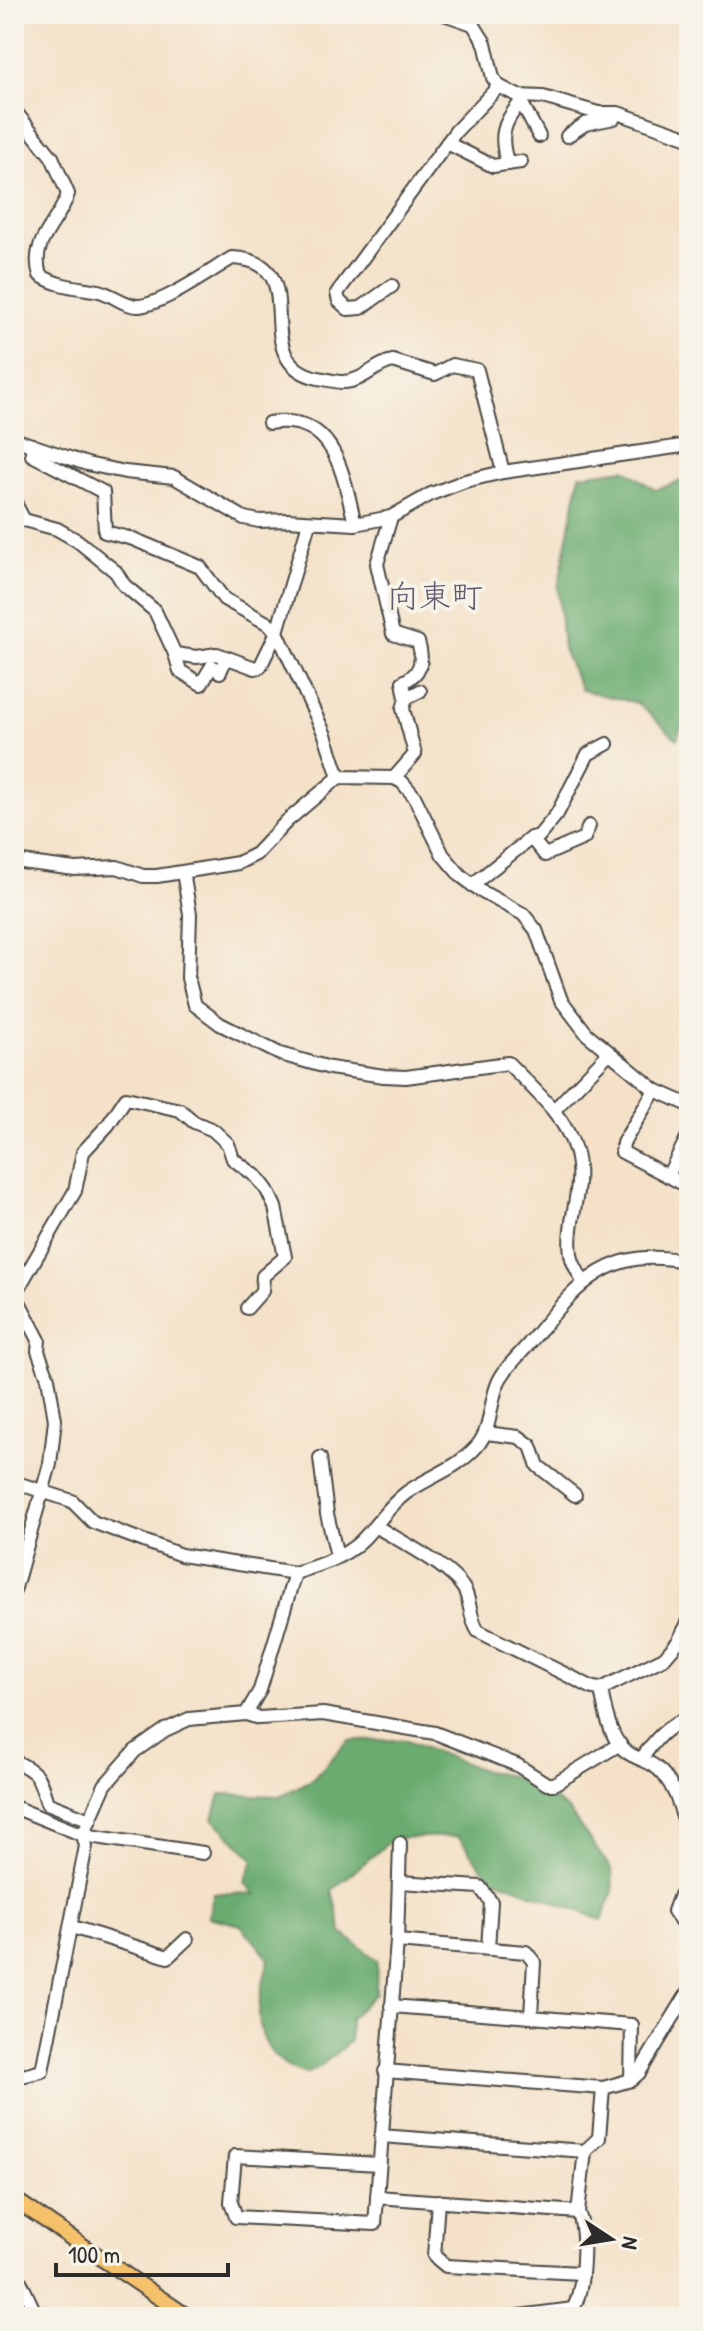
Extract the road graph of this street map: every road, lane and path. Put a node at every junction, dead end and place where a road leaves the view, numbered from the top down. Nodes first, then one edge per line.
1 (444, 14) edge
2 (499, 86) junction
3 (519, 99) junction
4 (14, 110) edge
5 (618, 113) junction
6 (539, 136) dead end
7 (567, 136) dead end
8 (689, 138) edge
9 (447, 143) junction
10 (392, 286) dead end
11 (269, 423) dead end
12 (14, 441) edge
13 (32, 445) junction
14 (689, 445) edge
15 (503, 472) junction
16 (14, 495) edge
17 (391, 517) junction
18 (309, 523) junction
19 (355, 524) junction
20 (277, 632) junction
21 (175, 654) junction
22 (226, 658) junction
23 (420, 691) dead end
24 (406, 698) junction
25 (607, 744) dead end
26 (339, 777) junction
27 (394, 778) junction
28 (589, 826) dead end
29 (531, 838) junction
30 (14, 861) edge
31 (183, 872) junction
32 (472, 885) junction
33 (609, 1053) junction
34 (655, 1090) junction
35 (689, 1105) edge
36 (554, 1110) junction
37 (689, 1134) edge
38 (668, 1176) junction
39 (689, 1187) edge
40 (689, 1262) edge
41 (583, 1282) junction
42 (247, 1308) dead end
43 (486, 1433) junction
44 (320, 1458) dead end
45 (14, 1482) edge
46 (43, 1492) junction
47 (575, 1495) dead end
48 (375, 1526) junction
49 (337, 1556) junction
50 (295, 1573) junction
51 (14, 1591) edge
52 (689, 1621) edge
53 (601, 1689) junction
54 (246, 1714) junction
55 (689, 1717) edge
56 (620, 1744) junction
57 (642, 1758) junction
58 (14, 1761) edge
59 (14, 1807) edge
60 (90, 1820) junction
61 (83, 1835) junction
62 (400, 1843) dead end
63 (203, 1853) dead end
64 (689, 1877) edge
65 (399, 1882) junction
66 (689, 1888) edge
67 (72, 1927) junction
68 (689, 1932) edge
69 (187, 1939) dead end
70 (397, 1941) junction
71 (488, 1948) junction
72 (689, 1991) edge
73 (391, 2006) junction
74 (531, 2016) junction
75 (385, 2071) junction
76 (14, 2078) edge
77 (631, 2080) junction
78 (603, 2088) junction
79 (381, 2136) junction
80 (585, 2151) junction
81 (379, 2164) junction
82 (377, 2197) junction
83 (14, 2199) edge
84 (438, 2201) junction
85 (578, 2212) junction
86 (14, 2268) edge
87 (581, 2273) junction
88 (37, 2317) edge
89 (188, 2317) edge
90 (512, 2317) edge

1 - 2 street
2 - 3 street
2 - 9 street
3 - 5 street
3 - 6 street
3 - 9 street
4 - 15 street
5 - 7 street
5 - 8 street
9 - 10 street
11 - 19 street
12 - 13 street
13 - 18 street
13 - 20 street
14 - 15 street
15 - 17 street
16 - 21 street
17 - 19 street
17 - 24 street
18 - 19 street
18 - 20 street
20 - 22 street
20 - 26 street
21 - 22 street
21 - 22 street
23 - 24 street
24 - 27 street
25 - 29 street
26 - 27 street
26 - 31 street
27 - 32 street
28 - 29 street
29 - 32 street
30 - 31 street
31 - 36 street
32 - 33 street
33 - 34 street
33 - 36 street
34 - 35 street
34 - 38 street
36 - 41 street
37 - 38 street
38 - 39 street
40 - 41 street
41 - 43 street
42 - 46 street
43 - 47 street
43 - 48 street
44 - 49 street
45 - 46 street
46 - 50 street
46 - 51 street
48 - 49 street
48 - 53 street
49 - 50 street
50 - 54 street
52 - 53 street
53 - 56 street
54 - 56 street
54 - 60 street
55 - 57 street
56 - 57 street
57 - 64 street
58 - 60 street
59 - 61 street
60 - 61 street
61 - 63 street
61 - 67 street
62 - 65 street
65 - 70 street
65 - 71 street
66 - 68 street
67 - 69 street
67 - 76 street
70 - 71 street
70 - 73 street
71 - 74 street
72 - 77 street
73 - 74 street
73 - 75 street
74 - 77 street
75 - 78 street
75 - 79 street
77 - 78 street
78 - 80 street
79 - 80 street
79 - 81 street
80 - 85 street
81 - 82 street
81 - 82 street
82 - 84 street
83 - 89 main road
84 - 85 street
84 - 87 street
85 - 87 street
86 - 88 street
87 - 90 street

